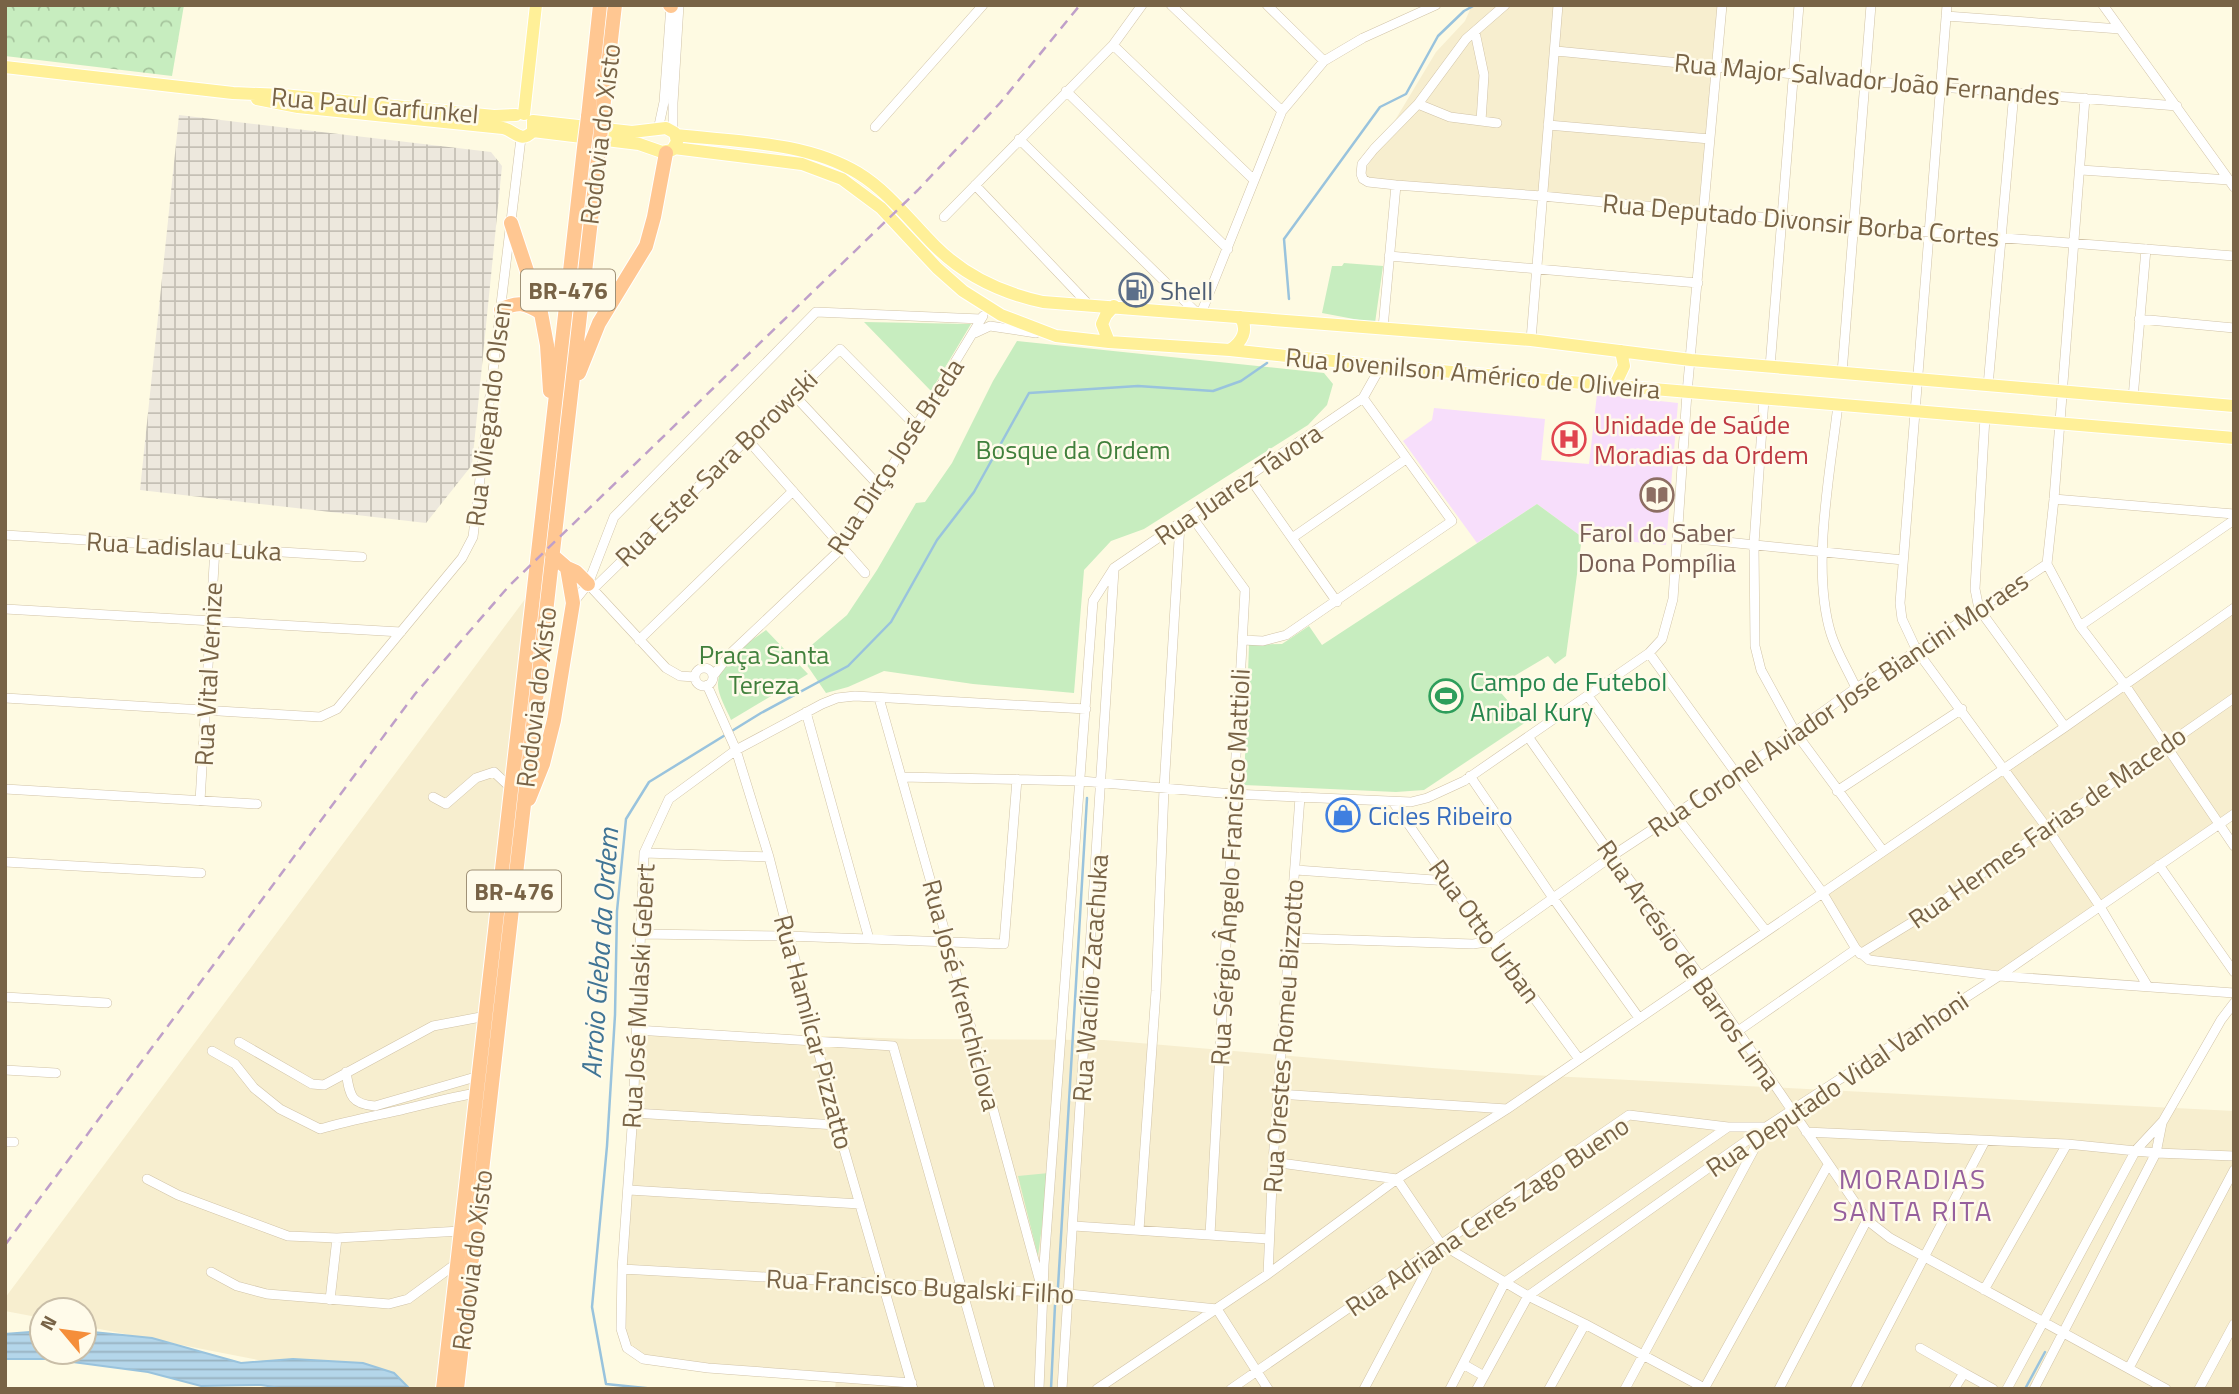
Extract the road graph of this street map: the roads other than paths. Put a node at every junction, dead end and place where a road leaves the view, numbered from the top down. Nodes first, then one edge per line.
1 (536, 5) edge
2 (600, 5) edge
3 (615, 5) edge
4 (983, 5) edge
5 (1143, 5) edge
6 (1171, 5) edge
7 (1267, 5) edge
8 (1505, 5) edge
9 (1558, 5) edge
10 (1722, 5) edge
11 (1798, 5) edge
12 (1871, 5) edge
13 (1947, 5) edge
14 (2103, 5) edge
15 (674, 6) edge
16 (1430, 7) edge
17 (1946, 16) junction
18 (2120, 29) junction
19 (1475, 32) junction
20 (1113, 45) junction
21 (1556, 51) junction
22 (1324, 61) junction
23 (5, 67) edge
24 (1716, 67) junction
25 (1792, 74) junction
26 (1866, 81) junction
27 (1940, 86) junction
28 (1066, 91) junction
29 (2014, 92) junction
30 (2085, 98) junction
31 (1418, 104) junction
32 (2177, 106) junction
33 (1282, 111) junction
34 (595, 117) junction
35 (1481, 121) junction
36 (1497, 123) dead end
37 (523, 125) junction
38 (1549, 125) junction
39 (875, 127) dead end
40 (658, 130) junction
41 (1019, 139) junction
42 (1710, 139) junction
43 (669, 143) junction
44 (591, 149) junction
45 (2081, 170) junction
46 (1254, 180) junction
47 (2231, 184) edge
48 (1396, 185) junction
49 (975, 186) junction
50 (1542, 196) junction
51 (1703, 212) junction
52 (944, 217) dead end
53 (1782, 219) junction
54 (511, 223) junction
55 (1853, 226) junction
56 (1928, 231) junction
57 (2001, 238) junction
58 (2075, 242) junction
59 (1228, 249) junction
60 (2146, 249) junction
61 (1390, 256) junction
62 (2234, 256) edge
63 (1537, 269) junction
64 (1698, 283) junction
65 (1007, 293) joint
66 (1114, 306) junction
67 (1091, 307) junction
68 (501, 310) junction
69 (541, 313) junction
70 (984, 313) junction
71 (1200, 316) junction
72 (1240, 317) junction
73 (2139, 319) junction
74 (1383, 328) junction
75 (2234, 328) edge
76 (1056, 336) junction
77 (969, 339) junction
78 (1531, 340) junction
79 (1109, 342) junction
80 (1230, 350) junction
81 (1621, 351) junction
82 (1690, 360) junction
83 (1381, 366) junction
84 (1770, 367) junction
85 (1842, 373) junction
86 (1916, 379) junction
87 (1615, 385) junction
88 (1988, 386) junction
89 (2062, 391) junction
90 (1687, 393) junction
91 (571, 394) junction
92 (793, 394) junction
93 (2133, 397) junction
94 (1363, 398) junction
95 (1764, 399) junction
96 (1838, 405) junction
97 (2234, 406) edge
98 (1913, 411) junction
99 (1985, 417) junction
100 (2059, 423) junction
101 (917, 427) junction
102 (552, 433) junction
103 (746, 438) junction
104 (2234, 438) edge
105 (1406, 459) junction
106 (1250, 477) junction
107 (881, 488) junction
108 (793, 491) junction
109 (2054, 499) junction
110 (2234, 514) edge
111 (1192, 517) junction
112 (2234, 520) edge
113 (1181, 524) junction
114 (5, 536) edge
115 (1678, 537) junction
116 (1292, 538) junction
117 (1754, 544) junction
118 (843, 547) junction
119 (215, 548) junction
120 (1822, 551) junction
121 (552, 555) junction
122 (362, 557) dead end
123 (1903, 560) junction
124 (2047, 564) junction
125 (567, 568) junction
126 (1114, 568) junction
127 (865, 573) dead end
128 (591, 586) junction
129 (1093, 601) joint
130 (1337, 602) junction
131 (573, 603) junction
132 (2234, 608) edge
133 (5, 609) edge
134 (1979, 609) junction
135 (211, 621) junction
136 (2080, 626) junction
137 (401, 632) junction
138 (639, 640) junction
139 (1242, 640) junction
140 (1917, 650) junction
141 (1649, 653) junction
142 (730, 654) junction
143 (702, 668) junction
144 (713, 676) junction
145 (695, 677) junction
146 (707, 685) junction
147 (2125, 685) junction
148 (1856, 688) junction
149 (1588, 696) junction
150 (5, 698) edge
151 (879, 698) junction
152 (2234, 698) edge
153 (1086, 709) junction
154 (1962, 709) junction
155 (205, 710) junction
156 (806, 712) junction
157 (2065, 727) junction
158 (1795, 732) junction
159 (1530, 738) junction
160 (2165, 744) junction
161 (736, 748) junction
162 (2004, 768) junction
163 (1735, 775) junction
164 (1470, 776) junction
165 (901, 777) junction
166 (1017, 779) junction
167 (1081, 781) junction
168 (1102, 783) junction
169 (511, 788) junction
170 (5, 789) edge
171 (1164, 789) junction
172 (1837, 791) junction
173 (1233, 794) junction
174 (433, 797) dead end
175 (1300, 797) junction
176 (200, 801) junction
177 (1393, 802) junction
178 (257, 804) dead end
179 (2234, 814) edge
180 (1676, 816) junction
181 (523, 817) junction
182 (2219, 824) junction
183 (2047, 828) junction
184 (2234, 846) edge
185 (1883, 851) junction
186 (644, 853) junction
187 (1612, 856) junction
188 (769, 857) junction
189 (5, 862) edge
190 (2159, 864) junction
191 (1296, 870) junction
192 (201, 873) dead end
193 (1448, 881) junction
194 (1822, 892) junction
195 (1553, 898) junction
196 (2099, 905) junction
197 (1766, 931) junction
198 (640, 934) junction
199 (787, 936) junction
200 (1291, 938) junction
201 (869, 939) junction
202 (1493, 941) junction
203 (948, 943) junction
204 (1858, 951) junction
205 (2234, 972) edge
206 (1700, 976) junction
207 (1999, 976) junction
208 (2147, 985) junction
209 (2234, 993) edge
210 (5, 997) edge
211 (107, 1003) dead end
212 (2234, 1003) edge
213 (485, 1016) junction
214 (1639, 1018) junction
215 (636, 1031) junction
216 (1738, 1031) junction
217 (239, 1042) dead end
218 (815, 1042) junction
219 (212, 1051) dead end
220 (1579, 1059) junction
221 (5, 1070) edge
222 (346, 1072) junction
223 (56, 1073) dead end
224 (479, 1076) junction
225 (477, 1093) junction
226 (1278, 1094) junction
227 (1507, 1109) junction
228 (1792, 1110) junction
229 (633, 1113) junction
230 (2163, 1121) junction
231 (837, 1125) junction
232 (1741, 1126) junction
233 (1728, 1127) junction
234 (1766, 1128) junction
235 (1806, 1132) junction
236 (1986, 1141) junction
237 (1747, 1142) junction
238 (2067, 1144) junction
239 (2136, 1150) junction
240 (2156, 1153) junction
241 (2234, 1156) edge
242 (1273, 1162) junction
243 (1828, 1166) junction
244 (2234, 1170) edge
245 (147, 1179) dead end
246 (1397, 1180) junction
247 (629, 1190) junction
248 (860, 1204) junction
249 (1867, 1220) junction
250 (1074, 1226) junction
251 (1139, 1230) junction
252 (461, 1231) junction
253 (1210, 1235) junction
254 (337, 1238) junction
255 (1269, 1239) junction
256 (1437, 1246) junction
257 (1923, 1257) junction
258 (457, 1263) junction
259 (622, 1269) junction
260 (211, 1272) dead end
261 (1268, 1274) junction
262 (1505, 1282) junction
263 (883, 1284) junction
264 (963, 1290) junction
265 (1984, 1290) junction
266 (1043, 1293) junction
267 (1069, 1294) junction
268 (1528, 1296) junction
269 (330, 1300) junction
270 (1217, 1309) junction
271 (2043, 1323) junction
272 (1585, 1324) junction
273 (2234, 1324) edge
274 (2064, 1334) junction
275 (2230, 1339) edge
276 (1920, 1348) dead end
277 (1643, 1356) junction
278 (1464, 1364) junction
279 (2129, 1368) junction
280 (1257, 1371) junction
281 (1964, 1373) junction
282 (1484, 1376) junction
283 (913, 1386) edge
284 (443, 1389) edge
285 (457, 1389) edge
286 (990, 1389) edge
287 (1040, 1389) edge
288 (1062, 1389) edge
289 (1097, 1389) edge
290 (1231, 1389) edge
291 (1268, 1389) edge
292 (1364, 1389) edge
293 (1450, 1389) edge
294 (1477, 1389) edge
295 (1549, 1389) edge
296 (1625, 1389) edge
297 (1705, 1389) edge
298 (1779, 1389) edge
299 (1855, 1389) edge
300 (1954, 1389) edge
301 (1993, 1389) edge
302 (2007, 1389) edge
303 (2034, 1389) edge
304 (2166, 1389) edge
305 (2199, 1389) edge

1 - 37 main road, Rua Wiegando Olsen
2 - 34 highway, Rodovia do Xisto / BR-476
3 - 34 highway, Rodovia do Xisto / BR-476
4 - 39 street
5 - 20 street
6 - 33 street
7 - 22 street
8 - 19 street
9 - 21 street
10 - 24 street
11 - 25 street
12 - 26 street
13 - 17 street
14 - 18 street
15 - 40 street
15 - 43 street
16 - 22 street
17 - 18 street
17 - 27 street
18 - 32 street
19 - 31 street
19 - 35 street
20 - 28 street
20 - 46 street
21 - 24 street, Rua Major Salvador João Fernandes
21 - 38 street
22 - 33 street
23 - 37 main road, Rua Paul Garfunkel
24 - 25 street, Rua Major Salvador João Fernandes
24 - 42 street
25 - 26 street, Rua Major Salvador João Fernandes
25 - 53 street
26 - 27 street, Rua Major Salvador João Fernandes
26 - 55 street
27 - 29 street, Rua Major Salvador João Fernandes
27 - 56 street
28 - 41 street
28 - 59 street
29 - 30 street, Rua Major Salvador João Fernandes
29 - 57 street
30 - 32 street, Rua Major Salvador João Fernandes
30 - 45 street
31 - 35 street
31 - 48 street, Rua Deputado Divonsir Borba Cortes
32 - 47 street
33 - 46 street
34 - 44 highway, Rodovia do Xisto / BR-476, bridge
35 - 36 street
37 - 40 main road, Rua Paul Garfunkel
37 - 43 main road, Rua Paul Garfunkel
37 - 54 street, Rua Wiegando Olsen
38 - 42 street
38 - 50 street
40 - 43 main road, Rua Paul Garfunkel
40 - 43 main road
41 - 49 street
41 - 71 street
42 - 51 street
43 - 65 main road, Rua Paul Garfunkel
43 - 70 main road, Rua Paul Garfunkel
43 - 91 highway
44 - 91 highway, Rodovia do Xisto / BR-476
44 - 102 highway, Rodovia do Xisto / BR-476
45 - 47 street
45 - 58 street
46 - 59 street
48 - 50 street, Rua Deputado Divonsir Borba Cortes
48 - 61 street
49 - 52 street
49 - 67 street
50 - 51 street, Rua Deputado Divonsir Borba Cortes
50 - 63 street
51 - 53 street, Rua Deputado Divonsir Borba Cortes
51 - 64 street
53 - 55 street, Rua Deputado Divonsir Borba Cortes
53 - 84 street
54 - 68 street, Rua Wiegando Olsen
54 - 69 highway
55 - 56 street, Rua Deputado Divonsir Borba Cortes
55 - 85 street
56 - 57 street, Rua Deputado Divonsir Borba Cortes
56 - 86 street
57 - 58 street, Rua Deputado Divonsir Borba Cortes
57 - 88 street
58 - 60 street, Rua Deputado Divonsir Borba Cortes
58 - 89 street
59 - 71 street
60 - 62 street, Rua Deputado Divonsir Borba Cortes
60 - 73 street
61 - 63 street
61 - 74 street
63 - 64 street
63 - 78 street
64 - 82 street
65 - 67 main road, Rua Jovenilson Américo de Oliveira
66 - 67 main road, Rua Jovenilson Américo de Oliveira
66 - 71 main road, Rua Jovenilson Américo de Oliveira
66 - 79 main road
68 - 69 highway
68 - 137 street, Rua Wiegando Olsen
69 - 102 highway
70 - 76 main road, Rua Paul Garfunkel
70 - 77 street, Rua Dirço José Breda
70 - 128 street
71 - 72 main road, Rua Jovenilson Américo de Oliveira
72 - 74 main road, Rua Jovenilson Américo de Oliveira
72 - 80 main road
73 - 75 street
73 - 93 street
74 - 78 main road, Rua Jovenilson Américo de Oliveira
76 - 77 street, Rua Jovenilson Américo de Oliveira
76 - 79 main road, Rua Jovenilson Américo de Oliveira
77 - 101 street, Rua Dirço José Breda
78 - 81 main road, Rua Jovenilson Américo de Oliveira
79 - 80 main road, Rua Jovenilson Américo de Oliveira
80 - 83 main road, Rua Jovenilson Américo de Oliveira
81 - 82 main road, Rua Jovenilson Américo de Oliveira
81 - 87 main road
82 - 84 main road, Rua Jovenilson Américo de Oliveira
82 - 90 street
83 - 87 main road, Rua Jovenilson Américo de Oliveira
83 - 94 street, Rua Juarez Távora
84 - 85 main road, Rua Jovenilson Américo de Oliveira
85 - 86 main road, Rua Jovenilson Américo de Oliveira
86 - 88 main road, Rua Jovenilson Américo de Oliveira
86 - 98 street
87 - 90 main road, Rua Jovenilson Américo de Oliveira
88 - 89 main road, Rua Jovenilson Américo de Oliveira
89 - 93 main road, Rua Jovenilson Américo de Oliveira
89 - 100 street
90 - 95 main road, Rua Jovenilson Américo de Oliveira
90 - 115 street
91 - 121 highway, Rodovia do Xisto / BR-476
92 - 101 street, Rua Ester Sara Borowski
92 - 103 street, Rua Ester Sara Borowski
92 - 107 street
93 - 97 main road, Rua Jovenilson Américo de Oliveira
94 - 105 street
94 - 106 street, Rua Juarez Távora
95 - 96 main road, Rua Jovenilson Américo de Oliveira
95 - 117 street
96 - 98 main road, Rua Jovenilson Américo de Oliveira
96 - 120 street
98 - 99 main road, Rua Jovenilson Américo de Oliveira
98 - 123 street
99 - 100 main road, Rua Jovenilson Américo de Oliveira
99 - 134 street
100 - 104 main road, Rua Jovenilson Américo de Oliveira
100 - 109 street
101 - 107 street, Rua Dirço José Breda
102 - 169 highway, Rodovia do Xisto / BR-476
103 - 108 street
103 - 128 street, Rua Ester Sara Borowski
105 - 116 street
105 - 130 street
106 - 111 street, Rua Juarez Távora
106 - 116 street
107 - 118 street, Rua Dirço José Breda
108 - 118 street
108 - 138 street
109 - 110 street
109 - 124 street
111 - 113 street, Rua Juarez Távora
111 - 139 street, Rua Sérgio Ângelo Francisco Mattioli
112 - 136 street
113 - 126 street, Rua Juarez Távora
113 - 171 street
114 - 119 street, Rua Ladislau Luka
115 - 117 street
115 - 141 street
116 - 130 street
117 - 120 street
117 - 158 street
118 - 127 street
118 - 142 street, Rua Dirço José Breda
119 - 122 street, Rua Ladislau Luka
119 - 135 street, Rua Vital Vernize
120 - 123 street
120 - 148 street
121 - 125 highway
121 - 181 highway, Rodovia do Xisto / BR-476
123 - 140 street
124 - 134 street, Rua Coronel Aviador José Biancini Moraes
124 - 136 street
125 - 128 highway
125 - 131 highway
126 - 129 street, Rua Juarez Távora
126 - 168 street, Rua Wacílio Zacachuka
128 - 131 street
128 - 138 street
129 - 153 street, Rua Wacílio Zacachuka
130 - 139 street
131 - 181 highway
132 - 147 street
133 - 135 street
134 - 140 street, Rua Coronel Aviador José Biancini Moraes
134 - 157 street
135 - 137 street
135 - 155 street, Rua Vital Vernize
136 - 147 street
137 - 155 street, Rua Wiegando Olsen
138 - 145 street
139 - 173 street, Rua Sérgio Ângelo Francisco Mattioli
140 - 148 street, Rua Coronel Aviador José Biancini Moraes
140 - 154 street
141 - 149 street
141 - 163 street
142 - 143 street, Rua Dirço José Breda
142 - 144 street, Rua Dirço José Breda
143 - 144 street
143 - 145 street
144 - 146 street
145 - 146 street
146 - 161 street, Rua Hamilcar Pizzatto
147 - 157 street
147 - 160 street
148 - 158 street, Rua Coronel Aviador José Biancini Moraes
149 - 159 street
149 - 180 street
150 - 155 street
151 - 153 street, Rua José Mulaski Gebert
151 - 156 street, Rua José Mulaski Gebert
151 - 165 street, Rua José Krenchiclova
152 - 160 street, Rua Hermes Farias de Macedo
153 - 167 street, Rua Wacílio Zacachuka
154 - 162 street
154 - 172 street
155 - 176 street, Rua Vital Vernize
156 - 161 street, Rua José Mulaski Gebert
156 - 201 street
157 - 162 street
158 - 163 street, Rua Coronel Aviador José Biancini Moraes
158 - 172 street
159 - 164 street
159 - 187 street, Rua Arcésio de Barros Lima
160 - 182 street
160 - 183 street, Rua Hermes Farias de Macedo
161 - 186 street, Rua José Mulaski Gebert
161 - 188 street, Rua Hamilcar Pizzatto
162 - 183 street
162 - 185 street
163 - 180 street, Rua Coronel Aviador José Biancini Moraes
163 - 194 street
164 - 177 street
164 - 195 street
165 - 166 street
165 - 203 street, Rua José Krenchiclova
166 - 167 street
166 - 203 street
167 - 168 street
167 - 266 street, Rua Wacílio Zacachuka
168 - 171 street
168 - 250 street, Rua Wacílio Zacachuka
169 - 174 street
169 - 213 highway, Rodovia do Xisto / BR-476
170 - 176 street
171 - 173 street
171 - 251 street
172 - 185 street
173 - 175 street
173 - 253 street, Rua Sérgio Ângelo Francisco Mattioli
175 - 177 street
175 - 191 street, Rua Orestes Romeu Bizzotto
176 - 178 street
177 - 193 street, Rua Otto Urban
179 - 182 street, Rua Deputado Vidal Vanhoni
180 - 187 street, Rua Coronel Aviador José Biancini Moraes
180 - 197 street
181 - 285 highway, Rodovia do Xisto / BR-476
182 - 184 street
182 - 190 street, Rua Deputado Vidal Vanhoni
183 - 196 street
183 - 204 street, Rua Hermes Farias de Macedo
185 - 194 street
186 - 188 street
186 - 198 street, Rua José Mulaski Gebert
187 - 195 street, Rua Coronel Aviador José Biancini Moraes
187 - 206 street, Rua Arcésio de Barros Lima
188 - 199 street, Rua Hamilcar Pizzatto
189 - 192 street
190 - 196 street, Rua Deputado Vidal Vanhoni
190 - 205 street
191 - 193 street
191 - 200 street, Rua Orestes Romeu Bizzotto
193 - 202 street, Rua Otto Urban
194 - 197 street
194 - 204 street
195 - 202 street, Rua Coronel Aviador José Biancini Moraes
195 - 214 street
196 - 207 street, Rua Deputado Vidal Vanhoni
196 - 208 street
197 - 206 street
198 - 199 street
198 - 215 street, Rua José Mulaski Gebert
199 - 201 street
199 - 218 street, Rua Hamilcar Pizzatto
200 - 202 street
200 - 226 street, Rua Orestes Romeu Bizzotto
201 - 203 street
202 - 220 street, Rua Otto Urban
203 - 266 street, Rua José Krenchiclova
204 - 207 street
204 - 216 street, Rua Hermes Farias de Macedo
206 - 214 street
206 - 216 street, Rua Arcésio de Barros Lima
207 - 208 street
207 - 228 street, Rua Deputado Vidal Vanhoni
208 - 209 street
210 - 211 street
212 - 230 street
213 - 222 street
213 - 224 highway, Rodovia do Xisto / BR-476
214 - 220 street
215 - 218 street
215 - 229 street, Rua José Mulaski Gebert
216 - 228 street, Rua Arcésio de Barros Lima
217 - 222 street
218 - 231 street, Rua Hamilcar Pizzatto
218 - 264 street
219 - 225 street
220 - 227 street
221 - 223 street
222 - 224 street
224 - 225 highway, Rodovia do Xisto / BR-476
225 - 252 highway, Rodovia do Xisto / BR-476
226 - 227 street
226 - 242 street, Rua Orestes Romeu Bizzotto
227 - 246 street
228 - 234 street, Rua Deputado Vidal Vanhoni
228 - 235 street, Rua Arcésio de Barros Lima
229 - 231 street
229 - 247 street, Rua José Mulaski Gebert
230 - 239 street
230 - 240 street
231 - 248 street, Rua Hamilcar Pizzatto
232 - 233 street, Rua Adriana Ceres Zago Bueno
232 - 234 street, Rua Adriana Ceres Zago Bueno
232 - 237 street
233 - 256 street, Rua Adriana Ceres Zago Bueno
233 - 262 street, Rua Deputado Vidal Vanhoni
234 - 237 street, Rua Deputado Vidal Vanhoni
234 - 277 street
235 - 236 street
235 - 243 street, Rua Arcésio de Barros Lima
236 - 238 street
236 - 257 street
237 - 268 street, Rua Deputado Vidal Vanhoni
238 - 239 street
238 - 265 street
239 - 240 street
239 - 271 street
240 - 241 street
240 - 274 street
242 - 246 street
242 - 255 street, Rua Orestes Romeu Bizzotto
243 - 249 street, Rua Arcésio de Barros Lima
243 - 297 street
244 - 279 street
245 - 254 street
246 - 256 street
246 - 261 street
247 - 248 street
247 - 259 street, Rua José Mulaski Gebert
248 - 263 street, Rua Hamilcar Pizzatto
249 - 257 street, Rua Arcésio de Barros Lima
249 - 298 street
250 - 251 street
250 - 267 street, Rua Wacílio Zacachuka
251 - 253 street
252 - 254 street
252 - 258 highway, Rodovia do Xisto / BR-476
253 - 255 street
254 - 269 street
255 - 261 street, Rua Orestes Romeu Bizzotto
256 - 262 street
256 - 280 street, Rua Adriana Ceres Zago Bueno
256 - 292 street
257 - 265 street, Rua Arcésio de Barros Lima
257 - 299 street
258 - 269 street
258 - 284 highway, Rodovia do Xisto / BR-476
259 - 263 street, Rua Francisco Bugalski Filho
259 - 283 street, Rua José Mulaski Gebert
260 - 269 street
261 - 270 street
262 - 268 street
262 - 278 street, Rua Deputado Vidal Vanhoni
263 - 264 street, Rua Francisco Bugalski Filho
263 - 283 street, Rua Hamilcar Pizzatto
264 - 266 street, Rua Francisco Bugalski Filho
264 - 286 street
265 - 271 street, Rua Arcésio de Barros Lima
266 - 267 street, Rua Francisco Bugalski Filho
266 - 287 street, Rua Wacílio Zacachuka
267 - 270 street, Rua Francisco Bugalski Filho
267 - 288 street, Rua Wacílio Zacachuka
268 - 272 street
268 - 282 street, Rua Deputado Vidal Vanhoni
270 - 280 street
270 - 289 street
271 - 274 street, Rua Arcésio de Barros Lima
271 - 302 street
272 - 277 street
272 - 295 street
273 - 275 street
274 - 279 street, Rua Arcésio de Barros Lima
274 - 303 street
275 - 305 street
276 - 281 street
277 - 296 street
277 - 297 street
278 - 282 street
278 - 293 street, Rua Deputado Vidal Vanhoni
279 - 304 street, Rua Arcésio de Barros Lima
280 - 290 street, Rua Adriana Ceres Zago Bueno
280 - 291 street
281 - 300 street
281 - 301 street
282 - 294 street, Rua Deputado Vidal Vanhoni

